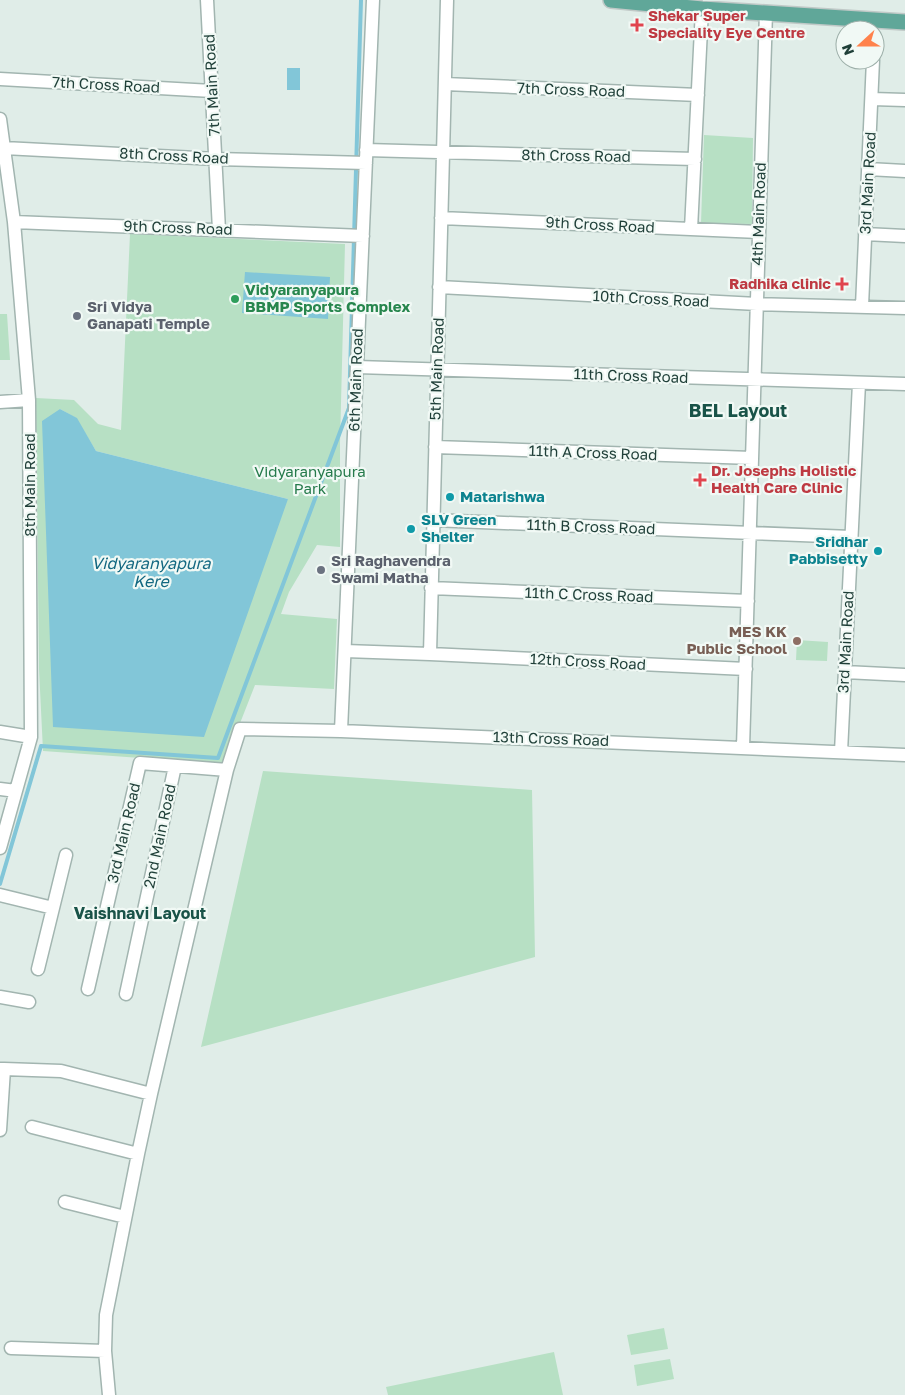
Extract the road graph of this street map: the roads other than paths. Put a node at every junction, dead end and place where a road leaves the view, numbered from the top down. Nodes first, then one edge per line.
1 (207, 0) edge
2 (373, 0) edge
3 (447, 0) edge
4 (611, 0) edge
5 (638, 1) edge
6 (702, 8) junction
7 (766, 12) junction
8 (835, 20) edge
9 (905, 22) edge
10 (885, 24) edge
11 (873, 70) edge
12 (0, 78) edge
13 (445, 84) junction
14 (212, 91) junction
15 (698, 95) junction
16 (872, 99) junction
17 (905, 100) edge
18 (0, 119) edge
19 (4, 148) junction
20 (443, 153) junction
21 (216, 159) junction
22 (695, 159) junction
23 (358, 160) junction
24 (868, 170) junction
25 (905, 171) edge
26 (441, 218) junction
27 (14, 222) junction
28 (691, 229) junction
29 (219, 230) junction
30 (759, 232) junction
31 (865, 234) junction
32 (352, 236) junction
33 (905, 236) edge
34 (439, 287) junction
35 (757, 304) junction
36 (862, 306) junction
37 (905, 308) edge
38 (357, 367) junction
39 (437, 369) junction
40 (754, 380) junction
41 (859, 383) junction
42 (905, 384) edge
43 (30, 400) junction
44 (0, 402) edge
45 (435, 447) junction
46 (752, 458) junction
47 (433, 520) junction
48 (750, 533) junction
49 (851, 537) junction
50 (431, 588) junction
51 (748, 601) junction
52 (345, 651) junction
53 (430, 654) junction
54 (746, 669) junction
55 (845, 672) junction
56 (905, 675) edge
57 (341, 730) junction
58 (0, 732) edge
59 (31, 736) junction
60 (743, 747) junction
61 (841, 752) junction
62 (905, 755) edge
63 (175, 766) junction
64 (227, 770) junction
65 (0, 788) edge
66 (16, 791) junction
67 (0, 848) edge
68 (66, 855) dead end
69 (0, 895) edge
70 (53, 908) junction
71 (38, 969) dead end
72 (88, 988) dead end
73 (126, 994) dead end
74 (0, 997) edge
75 (29, 1002) dead end
76 (2, 1069) edge
77 (151, 1094) junction
78 (32, 1127) dead end
79 (0, 1130) edge
80 (138, 1154) junction
81 (65, 1202) dead end
82 (126, 1217) junction
83 (11, 1348) dead end
84 (104, 1351) junction
85 (109, 1395) edge

1 - 14 street, 7th Main Road
2 - 23 street, 6th Main Road
3 - 13 street, 5th Main Road
4 - 5 main road
5 - 6 main road
6 - 7 main road
6 - 15 street
7 - 8 main road
7 - 30 street, 4th Main Road
9 - 10 main road
11 - 16 street, 3rd Main Road
12 - 14 street, 7th Cross Road
13 - 15 street, 7th Cross Road
13 - 20 street, 5th Main Road
14 - 21 street, 7th Main Road
15 - 22 street
16 - 17 street
16 - 24 street, 3rd Main Road
18 - 19 street, 8th Main Road
19 - 21 street, 8th Cross Road
19 - 27 street, 8th Main Road
20 - 22 street, 8th Cross Road
20 - 23 street, 8th Cross Road
20 - 26 street, 5th Main Road
21 - 23 street, 8th Cross Road
21 - 29 street, 7th Main Road
22 - 28 street
23 - 32 street, 6th Main Road
24 - 25 street
24 - 31 street, 3rd Main Road
26 - 28 street, 9th Cross Road
26 - 34 street, 5th Main Road
27 - 29 street, 9th Cross Road
27 - 43 street, 8th Main Road
28 - 30 street, 9th Cross Road
29 - 32 street, 9th Cross Road
30 - 35 street, 4th Main Road
31 - 33 street
31 - 36 street, 3rd Main Road
32 - 38 street, 6th Main Road
34 - 35 street, 10th Cross Road
34 - 39 street, 5th Main Road
35 - 36 street, 10th Cross Road
35 - 40 street, 4th Main Road
36 - 37 street, 10th Cross Road
38 - 39 street, 11th Cross Road
38 - 52 street, 6th Main Road
39 - 40 street, 11th Cross Road
39 - 45 street, 5th Main Road
40 - 41 street, 11th Cross Road
40 - 46 street, 4th Main Road
41 - 42 street, 11th Cross Road
41 - 49 street, 3rd Main Road
43 - 44 street
43 - 59 street, 8th Main Road
45 - 46 street, 11th A Cross Road
45 - 47 street, 5th Main Road
46 - 48 street, 4th Main Road
47 - 48 street, 11th B Cross Road
47 - 50 street, 5th Main Road
48 - 49 street, 11th B Cross Road
48 - 51 street, 4th Main Road
49 - 55 street, 3rd Main Road
50 - 51 street, 11th C Cross Road
50 - 53 street, 5th Main Road
51 - 54 street, 4th Main Road
52 - 53 street
52 - 57 street, 6th Main Road
53 - 54 street, 12th Cross Road
54 - 60 street, 4th Main Road
55 - 56 street
55 - 61 street, 3rd Main Road
57 - 60 street, 13th Cross Road
57 - 64 street, 13th Cross Road
58 - 59 street
59 - 66 street, 8th Main Road
60 - 61 street, 13th Cross Road
61 - 62 street, 13th Cross Road
63 - 64 street, 3rd Main Road
63 - 72 street, 3rd Main Road
63 - 73 street, 2nd Main Road
64 - 77 street
65 - 66 street
66 - 67 street, 8th Main Road
68 - 70 street
69 - 70 street
70 - 71 street
74 - 75 street
76 - 77 street
76 - 79 street
77 - 80 street
78 - 80 street
80 - 82 street
81 - 82 street
82 - 84 street
83 - 84 street
84 - 85 street

